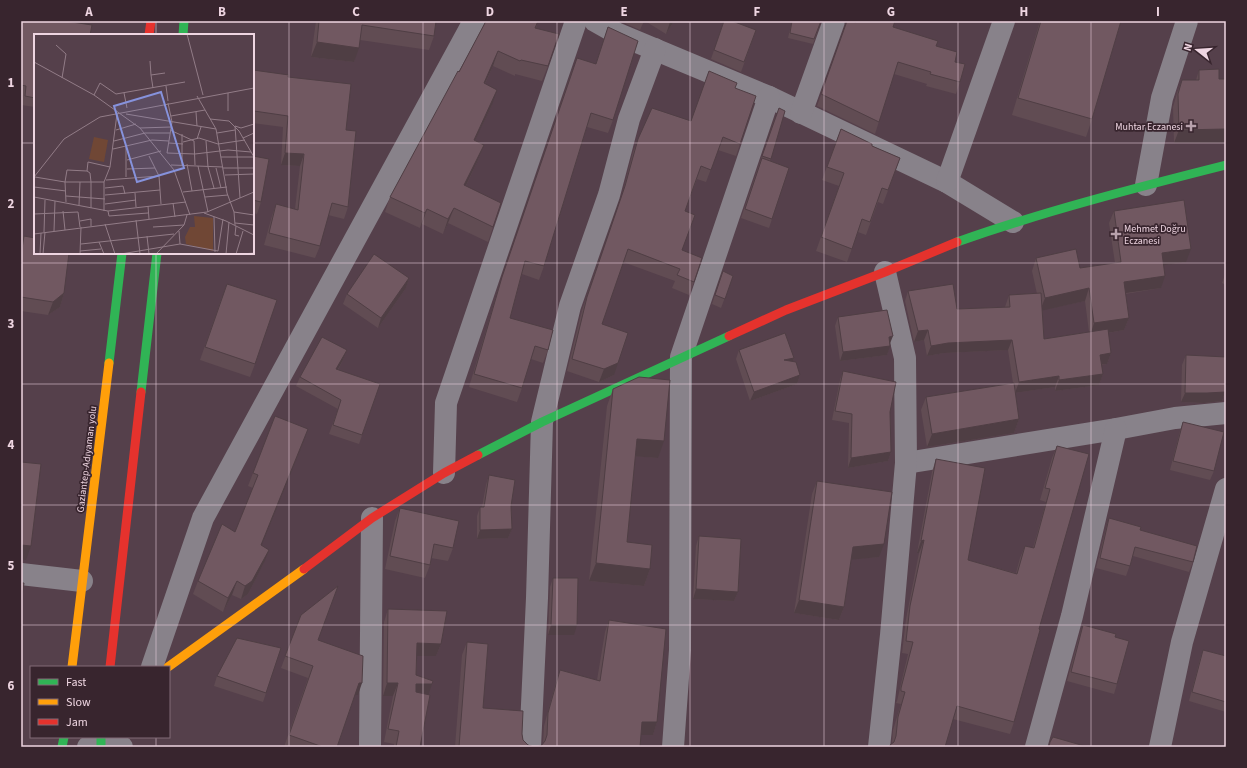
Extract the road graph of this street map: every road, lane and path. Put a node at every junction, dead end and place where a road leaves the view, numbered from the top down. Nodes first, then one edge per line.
1 (151, 21) edge
2 (184, 21) edge
3 (474, 21) edge
4 (576, 21) edge
5 (595, 21) edge
6 (834, 21) edge
7 (1004, 21) edge
8 (1187, 21) edge
9 (622, 27) edge
10 (150, 34) edge
11 (183, 34) edge
12 (655, 49) junction
13 (769, 97) junction
14 (801, 113) junction
15 (1226, 165) edge
16 (947, 182) junction
17 (1146, 185) junction
18 (1013, 222) junction
19 (122, 254) edge
20 (157, 254) edge
21 (885, 272) junction
22 (681, 357) junction
23 (1226, 413) edge
24 (542, 422) junction
25 (1116, 430) junction
26 (906, 463) junction
27 (444, 474) junction
28 (1226, 489) edge
29 (372, 518) junction
30 (21, 574) edge
31 (82, 581) junction
32 (72, 666) edge
33 (110, 666) edge
34 (152, 666) edge
35 (169, 666) edge
36 (99, 741) edge
37 (122, 747) edge
38 (370, 747) edge
39 (530, 747) edge
40 (673, 747) edge
41 (879, 747) edge
42 (1036, 747) edge
43 (1160, 747) edge

1 - 10 main road
2 - 11 main road
3 - 34 street
4 - 27 street
5 - 9 street
6 - 14 street
7 - 16 street
8 - 17 street
9 - 12 street
12 - 13 street
12 - 24 street
13 - 14 street
13 - 22 street
14 - 16 street
15 - 17 main road
16 - 18 street
17 - 18 main road
18 - 21 main road
19 - 31 main road, Gaziantep-Adıyaman yolu
20 - 33 main road
21 - 22 main road
21 - 26 street
22 - 24 main road
22 - 40 street
23 - 25 street
24 - 27 main road
24 - 39 street
25 - 26 street
25 - 42 street
26 - 41 street
27 - 29 main road
28 - 43 street
29 - 35 main road
29 - 38 street
30 - 31 street
31 - 32 main road, Gaziantep-Adıyaman yolu
36 - 37 street

